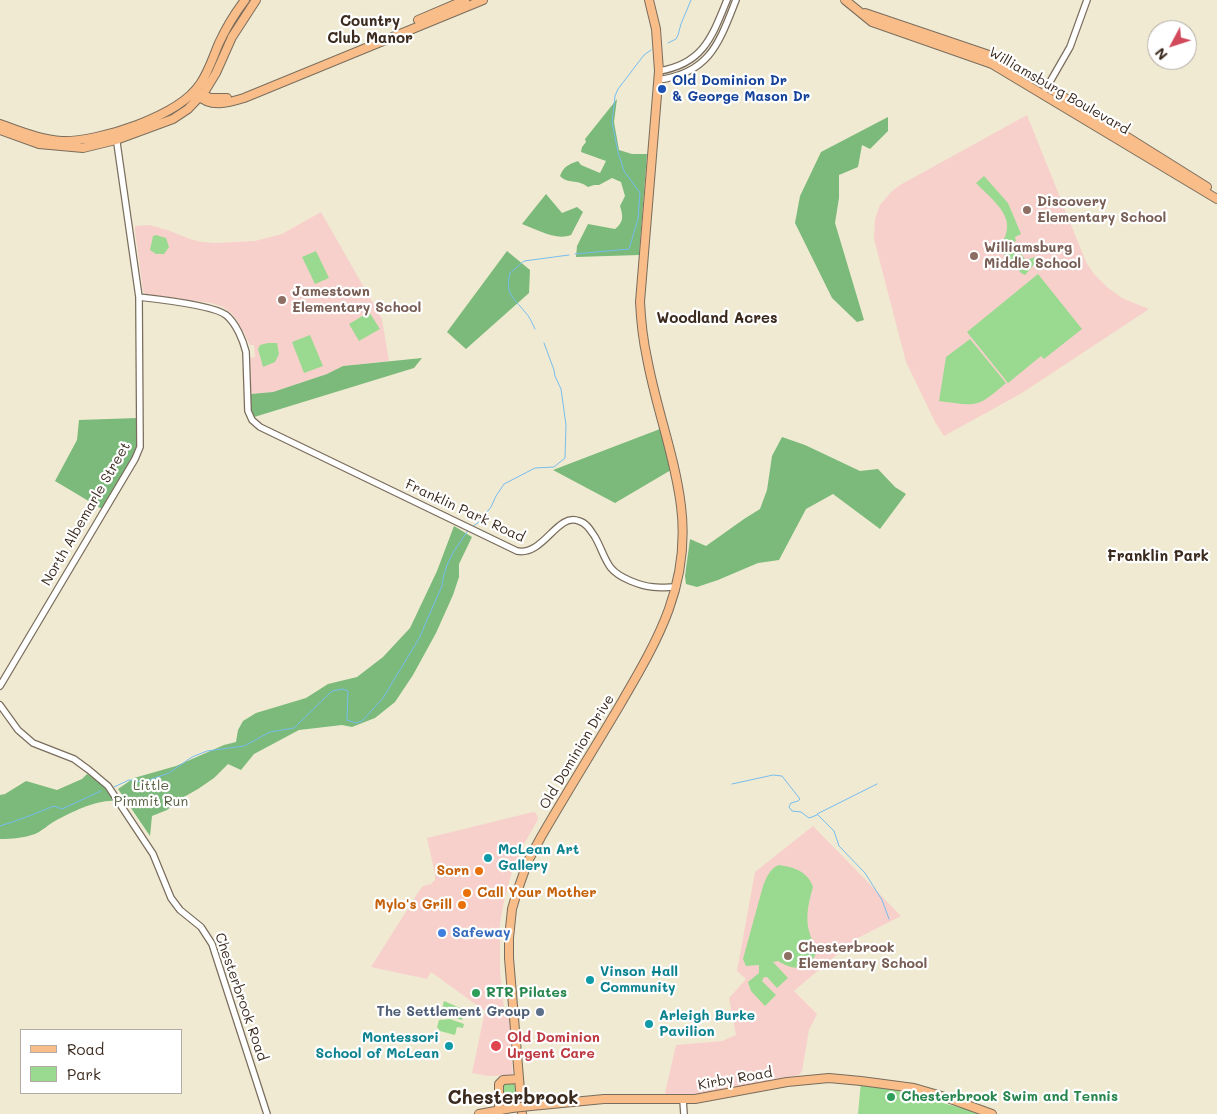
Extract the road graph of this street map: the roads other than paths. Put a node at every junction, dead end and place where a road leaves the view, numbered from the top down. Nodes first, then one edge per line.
1 (245, 0) edge
2 (256, 0) edge
3 (465, 0) edge
4 (483, 0) edge
5 (649, 0) edge
6 (727, 0) edge
7 (736, 0) edge
8 (845, 0) edge
9 (1087, 0) edge
10 (659, 71) junction
11 (658, 80) junction
12 (1045, 91) junction
13 (199, 95) junction
14 (0, 124) edge
15 (0, 130) edge
16 (116, 135) junction
17 (1217, 193) edge
18 (1217, 199) edge
19 (139, 297) junction
20 (676, 587) junction
21 (0, 686) edge
22 (0, 705) edge
23 (519, 1079) junction
24 (683, 1100) junction
25 (499, 1110) junction
26 (267, 1114) edge
27 (479, 1114) edge
28 (522, 1114) edge
29 (684, 1114) edge
30 (992, 1114) edge

1 - 13 main road
2 - 13 main road
3 - 13 main road
4 - 13 main road
5 - 10 main road, Old Dominion Drive
6 - 10 street
7 - 11 street
8 - 12 main road, Williamsburg Boulevard
9 - 12 street
10 - 11 main road, Old Dominion Drive
11 - 20 main road, Old Dominion Drive
12 - 17 main road, Williamsburg Boulevard
12 - 18 main road, Williamsburg Boulevard
13 - 16 main road
14 - 16 main road
15 - 16 main road
16 - 19 street, North Albemarle Street
19 - 20 street, Franklin Park Road
19 - 21 street, North Albemarle Street
20 - 23 main road, Old Dominion Drive
22 - 26 street, Chesterbrook Road
23 - 25 main road
23 - 28 main road, Old Dominion Drive
24 - 25 main road, Kirby Road, bridge
24 - 29 street
24 - 30 main road, Kirby Road
25 - 27 main road, Kirby Road

